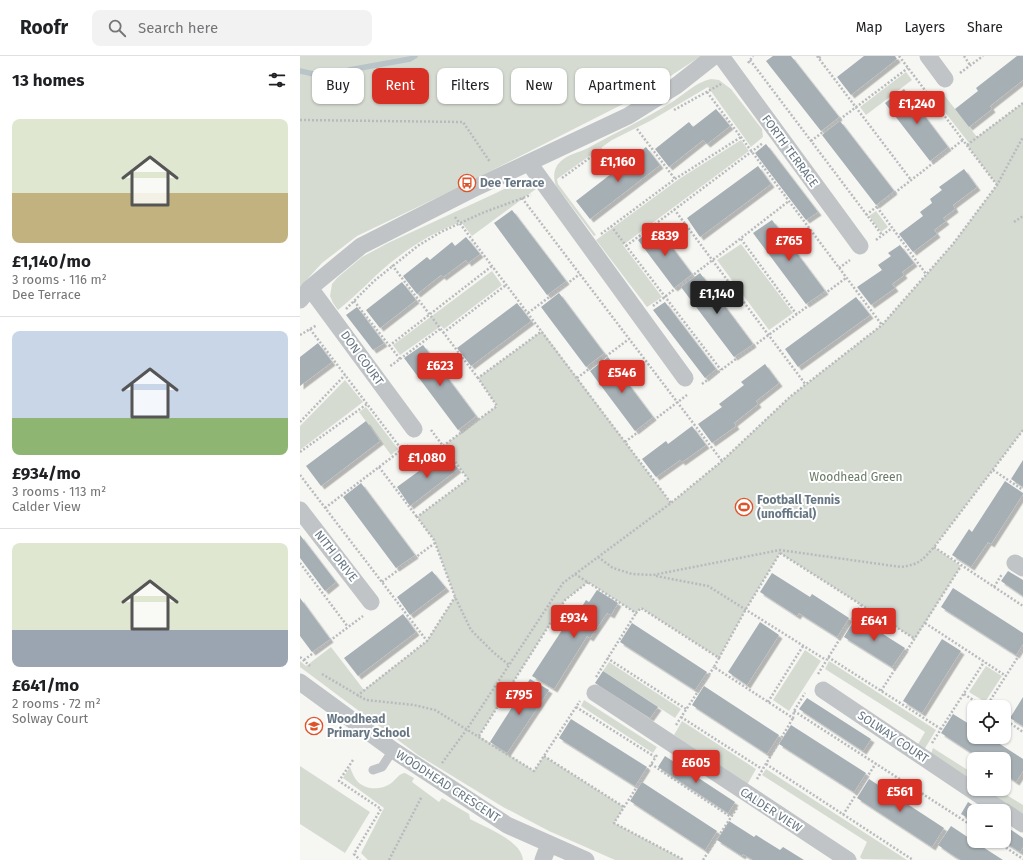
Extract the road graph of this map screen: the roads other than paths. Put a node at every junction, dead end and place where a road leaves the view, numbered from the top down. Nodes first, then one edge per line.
1 (714, 56) edge
2 (721, 56) edge
3 (928, 56) edge
4 (945, 79) dead end
5 (529, 163) junction
6 (860, 246) dead end
7 (305, 294) edge
8 (690, 387) road end
9 (418, 434) road end
10 (300, 510) edge
11 (374, 605) road end
12 (300, 682) edge
13 (816, 685) road end
14 (590, 690) road end
15 (393, 750) junction
16 (373, 770) dead end
17 (994, 804) edge
18 (1011, 816) edge
19 (1023, 824) edge
20 (550, 844) junction
21 (543, 860) edge
22 (586, 860) edge
23 (848, 860) edge

1 - 5 street
2 - 6 street, FORTH TERRACE
3 - 4 street
5 - 7 street
5 - 8 street
7 - 9 street, DON COURT
10 - 11 street, NITH DRIVE
12 - 15 street, WOODHEAD CRESCENT
13 - 17 street, SOLWAY COURT
14 - 23 street, CALDER VIEW
15 - 16 lane
15 - 20 street, WOODHEAD CRESCENT
18 - 19 street, SOLWAY COURT
20 - 21 street
20 - 22 street, WOODHEAD CRESCENT

